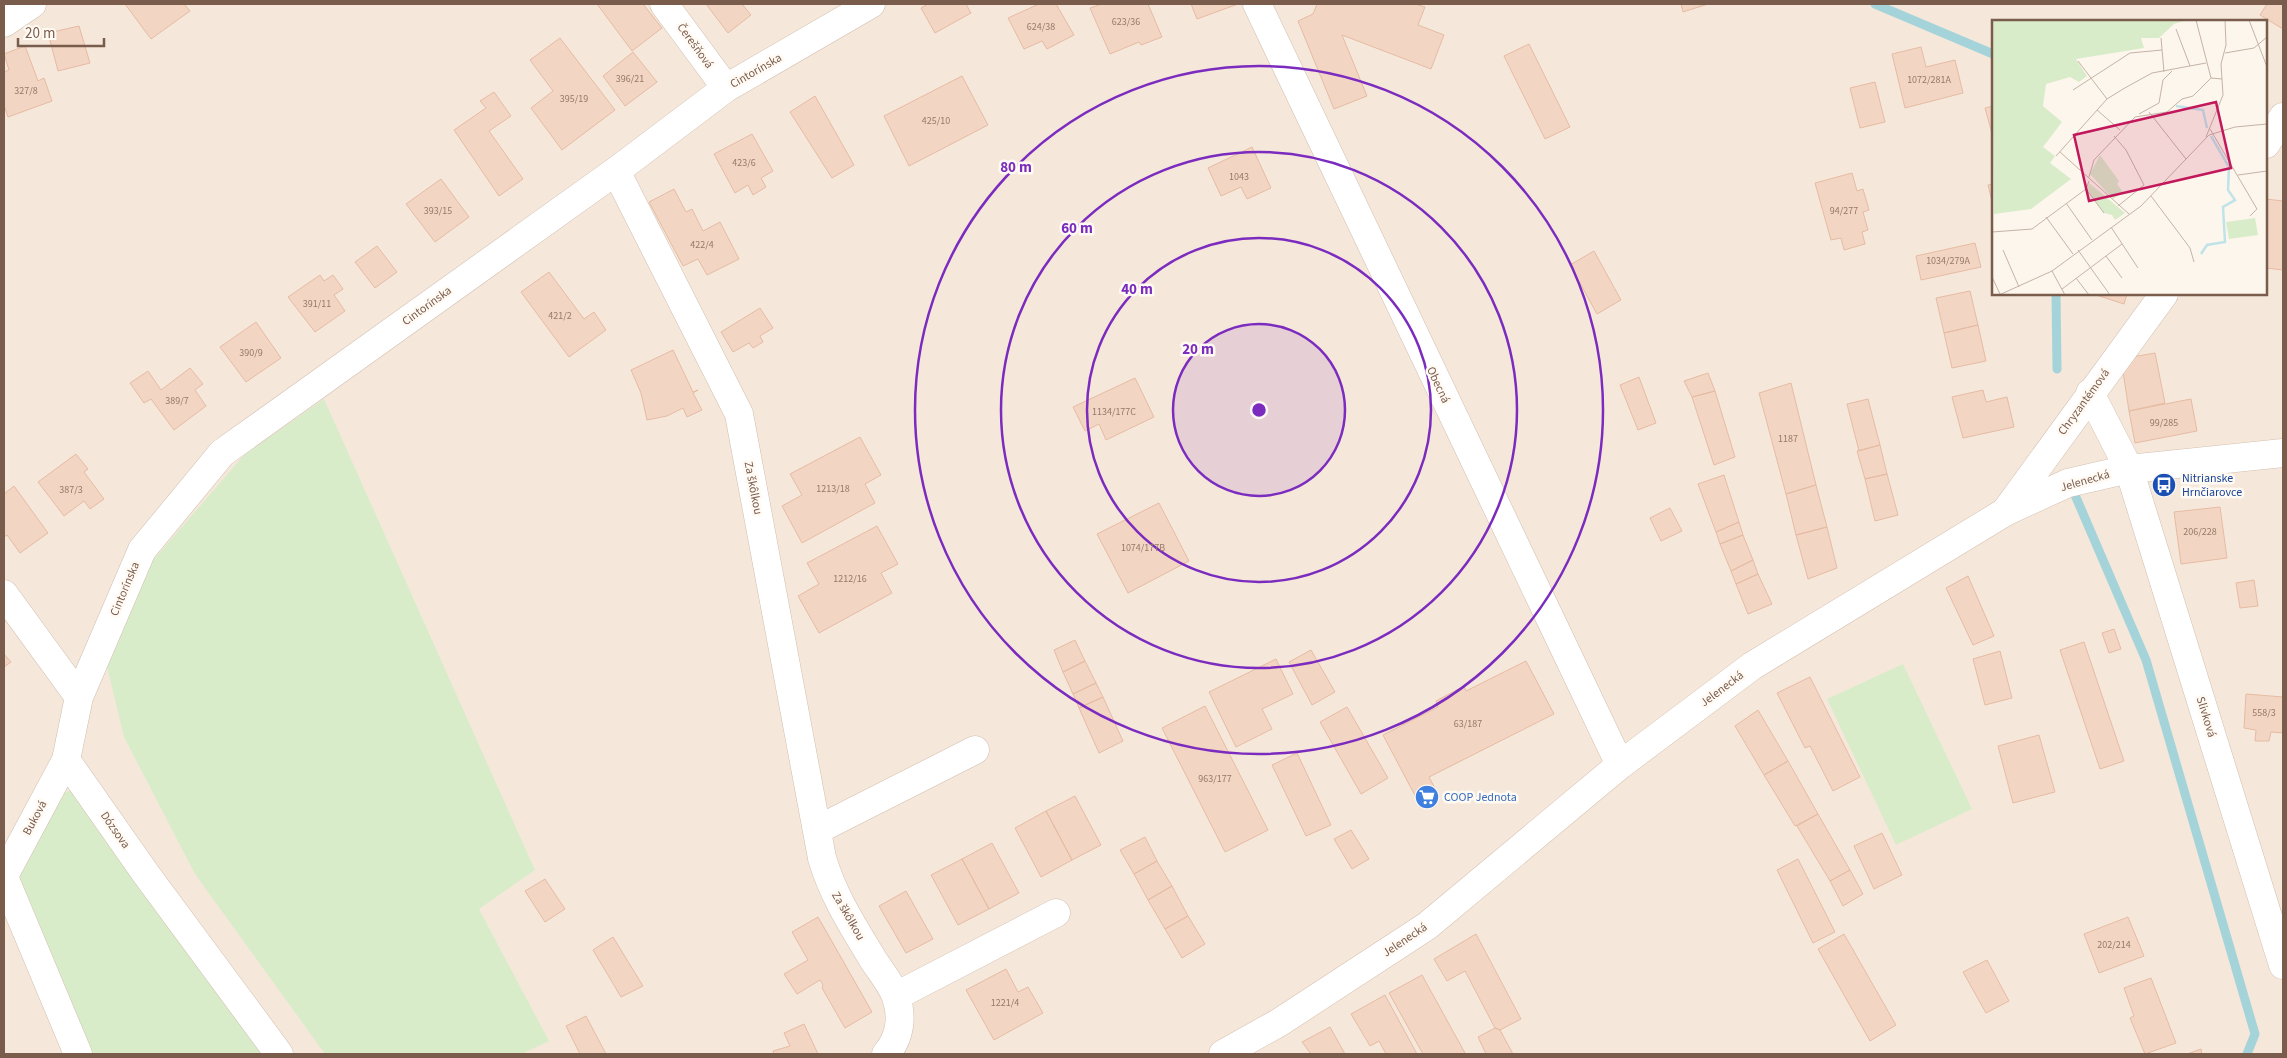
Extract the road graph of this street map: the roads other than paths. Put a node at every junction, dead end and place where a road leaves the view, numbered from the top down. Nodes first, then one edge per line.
1 (32, 4) edge
2 (664, 4) edge
3 (871, 4) edge
4 (1257, 4) edge
5 (4, 23) edge
6 (726, 88) junction
7 (2283, 117) edge
8 (2267, 142) edge
9 (616, 171) junction
10 (2163, 295) edge
11 (2090, 393) junction
12 (2283, 453) edge
13 (2129, 469) junction
14 (2005, 512) junction
15 (4, 594) edge
16 (79, 697) junction
17 (975, 750) dead end
18 (66, 760) junction
19 (1620, 765) junction
20 (817, 830) junction
21 (4, 877) edge
22 (1056, 912) dead end
23 (2283, 965) edge
24 (896, 996) junction
25 (78, 1054) edge
26 (279, 1054) edge
27 (886, 1054) edge
28 (1222, 1054) edge

1 - 5 street
2 - 6 street, Čerešňová
3 - 6 street, Cintorínska
4 - 19 street, Obecná
6 - 9 street, Cintorínska
7 - 8 street
9 - 16 street, Cintorínska
9 - 20 street, Za škôlkou
10 - 11 street, Chryzantémová
11 - 13 street, Slivková
11 - 14 street, Chryzantémová
12 - 13 street, Jelenecká
13 - 14 street, Jelenecká
13 - 23 street, Slivková
14 - 19 street, Jelenecká
15 - 16 street
16 - 18 street
17 - 20 street
18 - 21 street, Buková
18 - 26 street, Dózsova
19 - 28 street, Jelenecká
20 - 24 street, Za škôlkou
21 - 25 street
22 - 24 street
24 - 27 street, Za škôlkou

